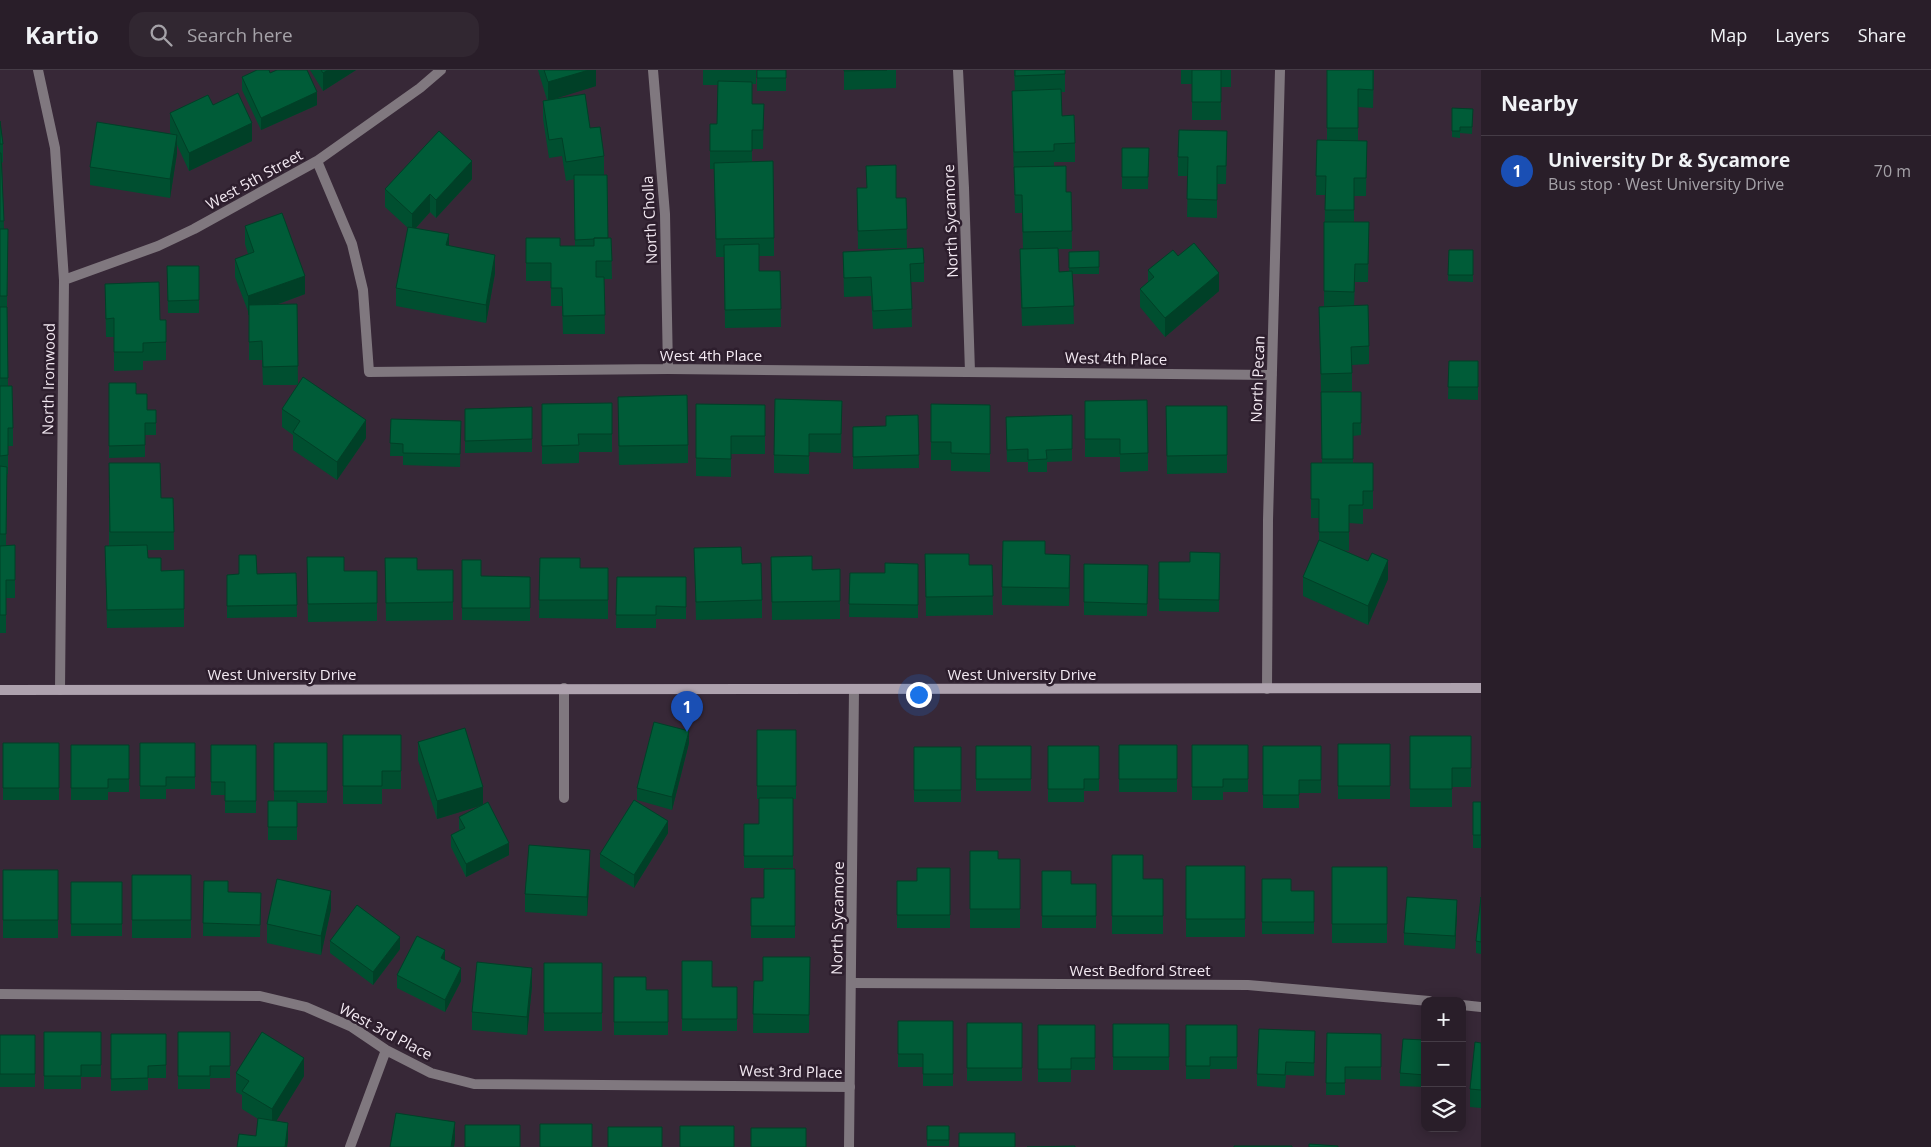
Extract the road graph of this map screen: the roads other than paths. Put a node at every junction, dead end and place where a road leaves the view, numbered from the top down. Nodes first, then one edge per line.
1 (38, 70) edge
2 (441, 70) edge
3 (653, 70) edge
4 (958, 70) edge
5 (1280, 70) edge
6 (317, 161) junction
7 (64, 280) junction
8 (668, 369) junction
9 (970, 372) junction
10 (1272, 375) junction
11 (564, 688) junction
12 (1481, 688) edge
13 (854, 689) junction
14 (1267, 689) junction
15 (0, 690) edge
16 (60, 690) junction
17 (564, 798) dead end
18 (851, 983) junction
19 (0, 994) edge
20 (1421, 1000) edge
21 (1466, 1005) edge
22 (1481, 1007) edge
23 (386, 1050) junction
24 (850, 1087) junction
25 (350, 1147) edge
26 (849, 1147) edge

1 - 7 street, North Ironwood
2 - 6 street, West 5th Street
3 - 8 street, North Cholla
4 - 9 street, North Sycamore
5 - 10 street, North Pecan
6 - 7 street, West 5th Street
6 - 8 street, West 4th Place
7 - 16 street, North Ironwood
8 - 9 street, West 4th Place
9 - 10 street, West 4th Place
10 - 14 street, North Pecan
11 - 13 main road, West University Drive
11 - 16 main road, West University Drive
11 - 17 street
12 - 14 main road, West University Drive
13 - 14 main road, West University Drive
13 - 18 street, North Sycamore
15 - 16 main road, West University Drive
18 - 20 street, West Bedford Street
18 - 24 street, North Sycamore
19 - 23 street, West 3rd Place
21 - 22 street
23 - 24 street, West 3rd Place
23 - 25 street
24 - 26 street, North Sycamore

